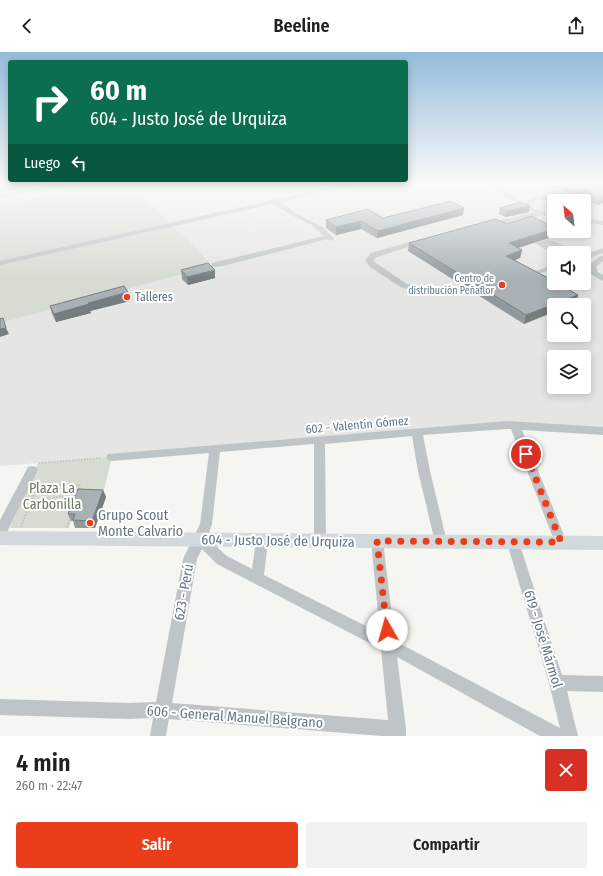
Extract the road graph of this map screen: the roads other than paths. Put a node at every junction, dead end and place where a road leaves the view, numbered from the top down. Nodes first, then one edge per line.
1 (202, 217) edge
2 (300, 217) edge
3 (524, 217) edge
4 (591, 221) edge
5 (603, 223) edge
6 (481, 225) edge
7 (432, 238) edge
8 (558, 246) edge
9 (547, 248) edge
10 (603, 250) edge
11 (591, 255) edge
12 (603, 258) edge
13 (0, 263) edge
14 (215, 265) dead end
15 (547, 269) edge
16 (530, 274) edge
17 (603, 279) edge
18 (438, 292) dead end
19 (515, 425) junction
20 (603, 431) edge
21 (418, 433) junction
22 (319, 442) junction
23 (215, 449) junction
24 (112, 457) road end
25 (35, 466) road end
26 (4, 518) edge
27 (0, 532) edge
28 (0, 538) edge
29 (200, 540) junction
30 (262, 541) junction
31 (377, 541) junction
32 (320, 542) junction
33 (441, 542) junction
34 (561, 542) junction
35 (513, 543) junction
36 (603, 543) edge
37 (257, 578) junction
38 (389, 645) junction
39 (557, 683) junction
40 (603, 684) edge
41 (0, 707) edge
42 (163, 710) junction
43 (398, 733) edge
44 (158, 736) edge
45 (557, 736) edge
46 (570, 736) edge

1 - 13 street
2 - 14 street
3 - 6 street
4 - 5 street
7 - 18 street
8 - 9 street
10 - 11 street
12 - 17 street
15 - 16 street
19 - 20 street, 602 - Valentín Gómez
19 - 21 street, 602 - Valentín Gómez
19 - 34 street
21 - 22 street, 602 - Valentín Gómez
21 - 33 street
22 - 23 street, 602 - Valentín Gómez
22 - 32 street
23 - 24 street, 602 - Valentín Gómez
23 - 29 street, 623 - Perú
25 - 26 street
26 - 27 street
28 - 29 main road, 604 - Justo José de Urquiza
29 - 30 main road, 604 - Justo José de Urquiza
29 - 37 street
29 - 42 street, 623 - Perú
30 - 32 main road, 604 - Justo José de Urquiza
30 - 37 street
31 - 32 main road, 604 - Justo José de Urquiza
31 - 33 main road, 604 - Justo José de Urquiza
31 - 38 street
33 - 35 main road, 604 - Justo José de Urquiza
34 - 35 main road, 604 - Justo José de Urquiza
34 - 36 main road, 604 - Justo José de Urquiza
35 - 39 street, 619 - José Mármol
37 - 38 street
38 - 43 street
38 - 45 street
39 - 40 street
39 - 46 street, 619 - José Mármol
41 - 42 street, 606 - General Manuel Belgrano
42 - 43 street, 606 - General Manuel Belgrano
42 - 44 street, 623 - Perú

